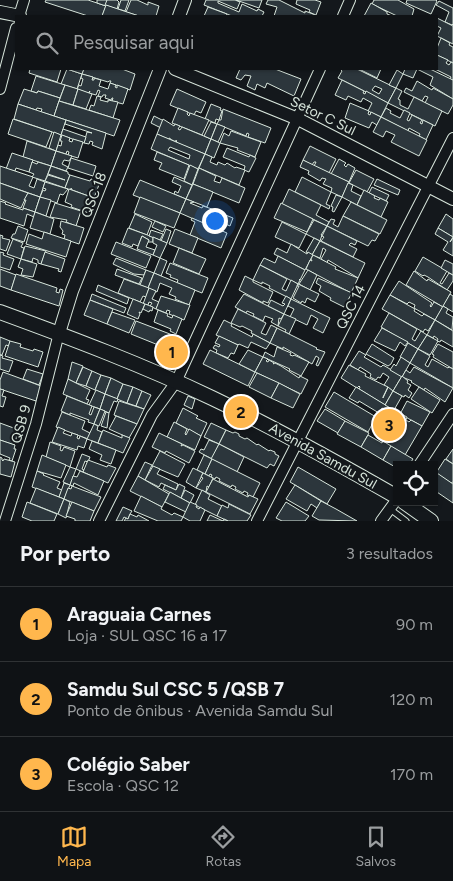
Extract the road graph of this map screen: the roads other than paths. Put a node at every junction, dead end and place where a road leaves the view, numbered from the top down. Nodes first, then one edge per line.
1 (24, 0) edge
2 (185, 0) edge
3 (350, 0) edge
4 (0, 12) edge
5 (15, 15) edge
6 (20, 15) edge
7 (179, 15) edge
8 (343, 15) edge
9 (15, 32) edge
10 (160, 70) edge
11 (177, 70) edge
12 (320, 70) edge
13 (0, 89) edge
14 (298, 119) junction
15 (453, 138) edge
16 (428, 185) junction
17 (453, 200) edge
18 (0, 312) edge
19 (59, 333) junction
20 (176, 382) junction
21 (453, 414) edge
22 (298, 441) junction
23 (422, 461) edge
24 (393, 501) edge
25 (393, 503) edge
26 (397, 506) edge
27 (410, 506) edge
28 (5, 521) edge
29 (99, 521) edge
30 (257, 521) edge
31 (381, 521) edge
32 (406, 521) edge
33 (431, 521) edge

1 - 6 street
2 - 7 street
3 - 8 street
4 - 5 street
9 - 13 street
10 - 19 street, QSC 18
11 - 14 street, Setor C Sul
12 - 14 street
14 - 16 street, Setor C Sul
14 - 20 street
15 - 16 street, QSC 14
16 - 17 street, Setor C Sul
16 - 22 street, QSC 14
18 - 19 main road, Avenida Samdu Sul
19 - 20 main road, Avenida Samdu Sul
19 - 28 street, QSB 9
20 - 22 main road, Avenida Samdu Sul
20 - 29 street
21 - 23 street
22 - 24 main road, Avenida Samdu Sul
22 - 30 street, QSC 14
25 - 31 street
26 - 32 lane
27 - 33 main road

